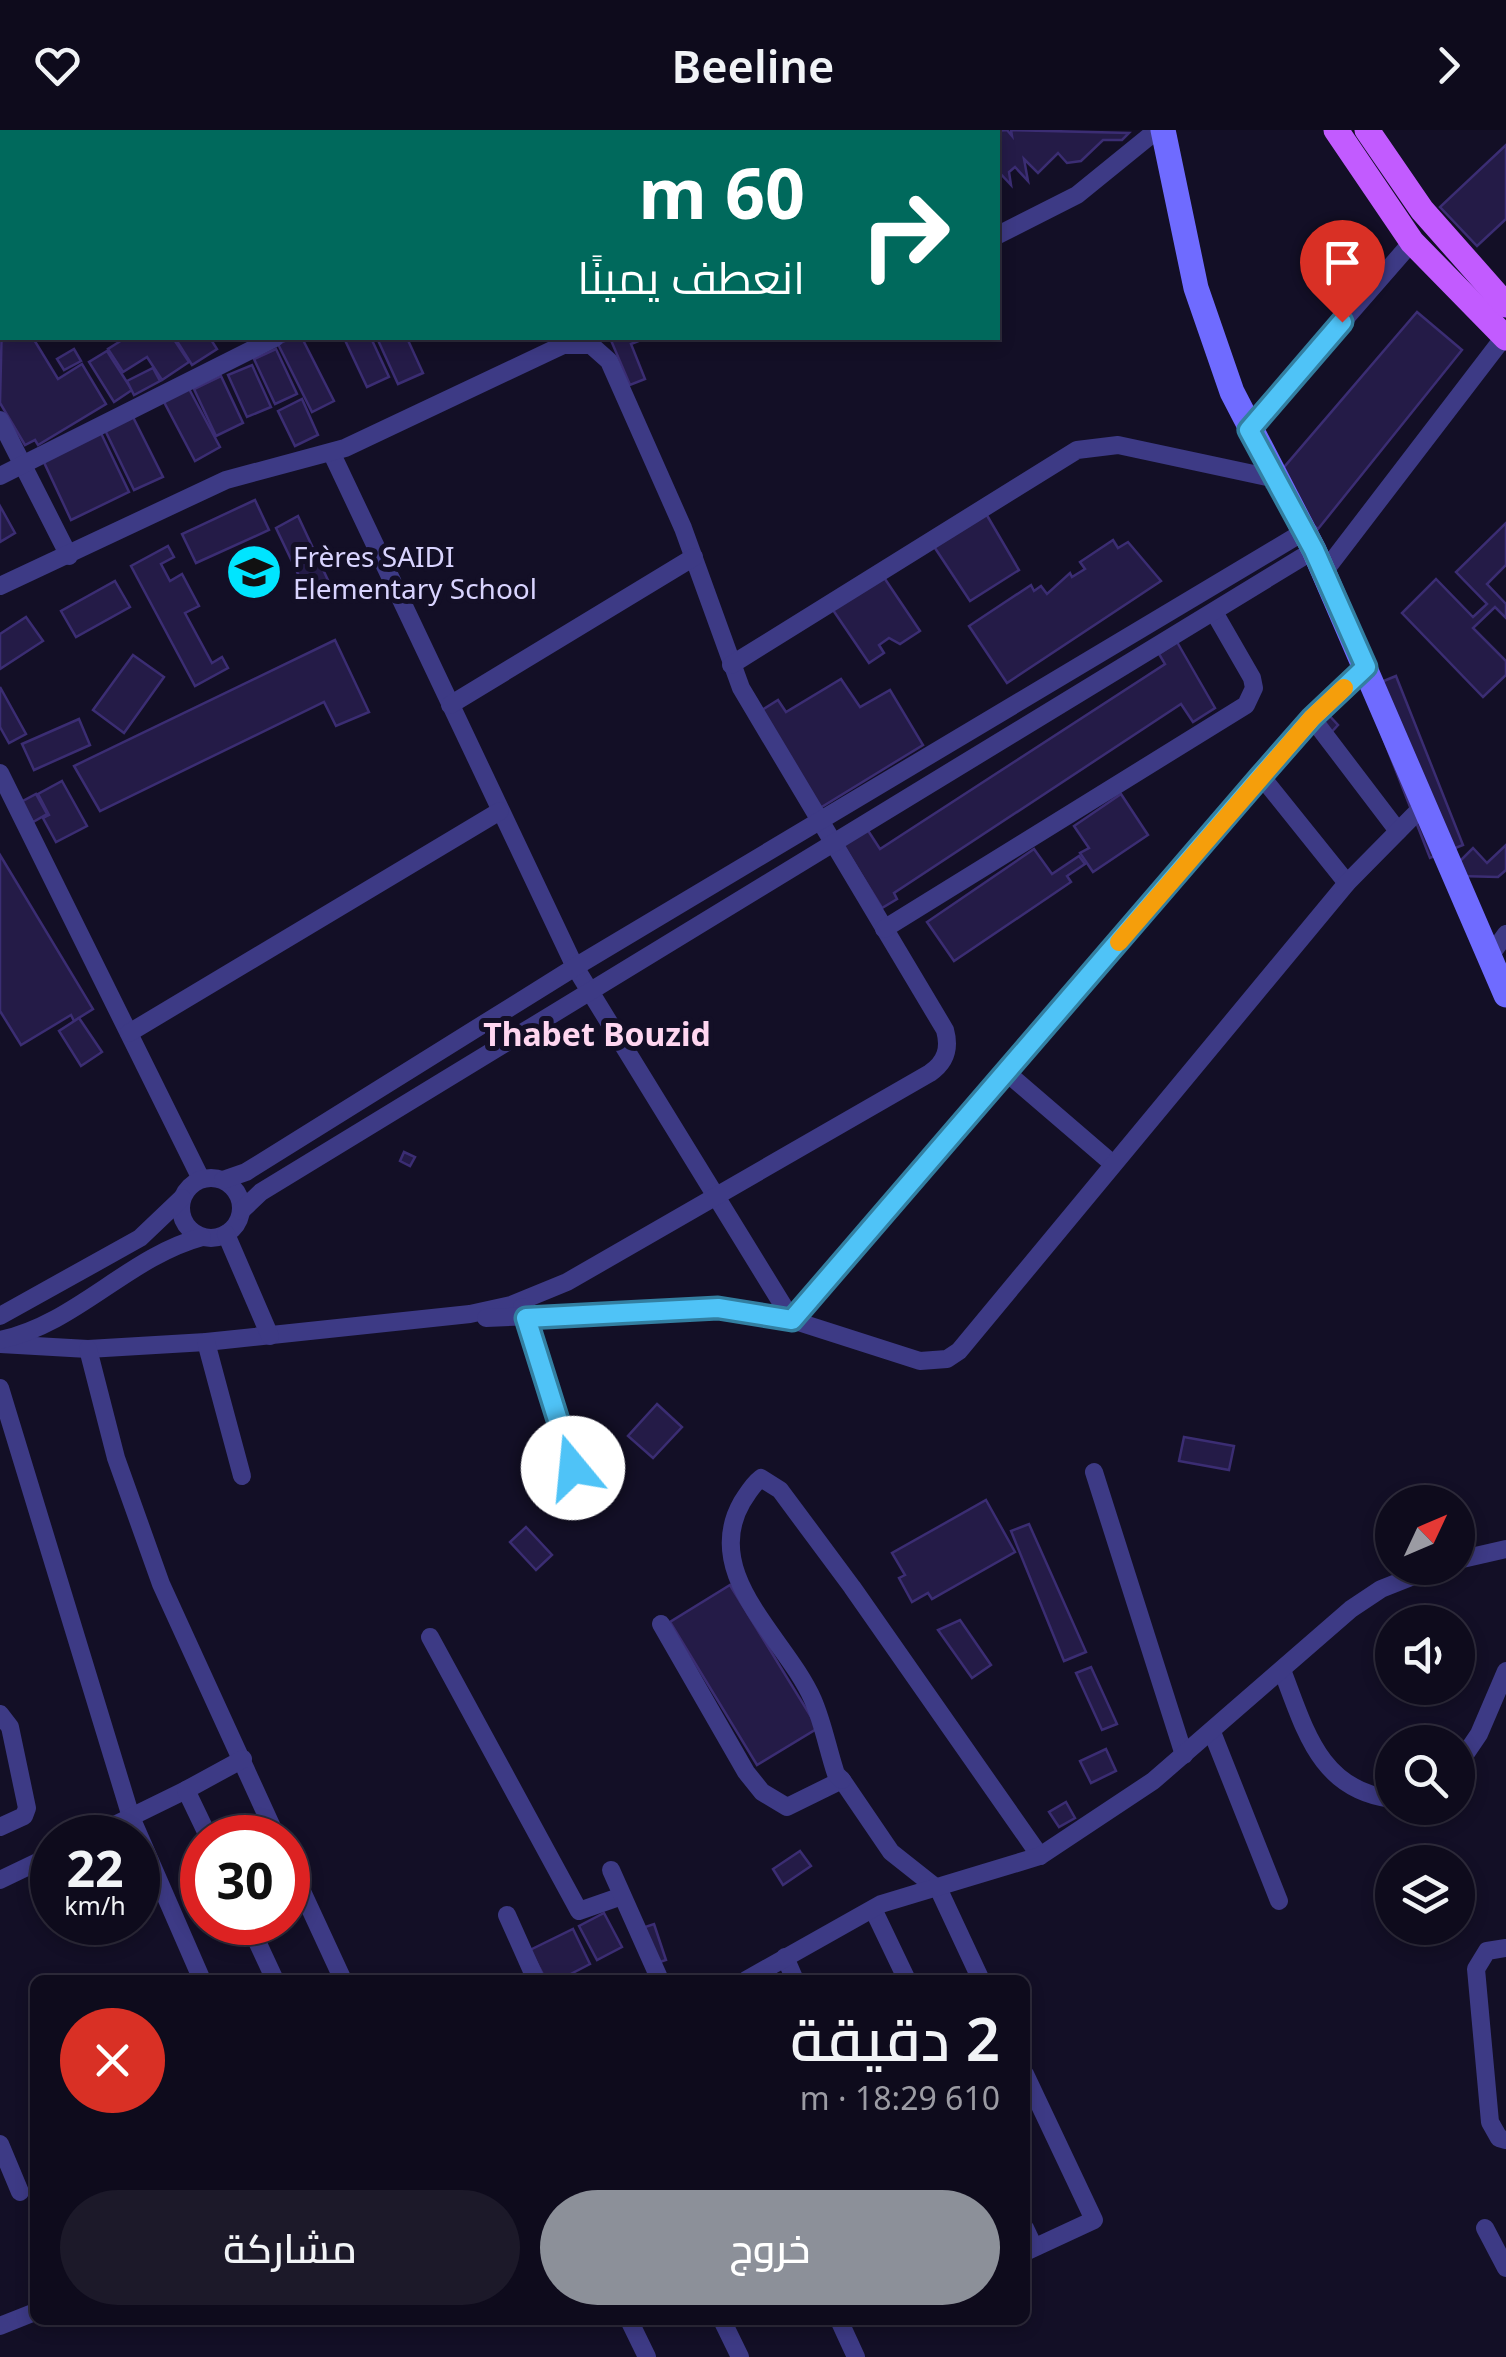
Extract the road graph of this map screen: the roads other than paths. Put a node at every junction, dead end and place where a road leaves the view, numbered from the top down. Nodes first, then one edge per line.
1 (1160, 130) edge
2 (1336, 130) edge
3 (1367, 130) edge
4 (1000, 235) edge
5 (1412, 242) junction
6 (1506, 304) edge
7 (1505, 337) edge
8 (271, 340) edge
9 (0, 420) edge
10 (1249, 430) junction
11 (332, 454) junction
12 (23, 464) junction
13 (0, 476) edge
14 (1277, 479) junction
15 (1314, 551) junction
16 (68, 556) junction
17 (694, 557) junction
18 (0, 586) edge
19 (1214, 612) junction
20 (731, 665) junction
21 (1366, 667) junction
22 (450, 705) junction
23 (1312, 718) junction
24 (0, 773) edge
25 (1261, 776) junction
26 (1422, 807) junction
27 (500, 811) junction
28 (820, 821) junction
29 (1398, 831) junction
30 (835, 846) junction
31 (1347, 883) junction
32 (884, 929) junction
33 (1506, 934) edge
34 (1490, 956) junction
35 (575, 968) junction
36 (590, 995) junction
37 (1506, 995) edge
38 (128, 1033) junction
39 (1007, 1073) junction
40 (1113, 1164) junction
41 (201, 1179) junction
42 (223, 1180) junction
43 (717, 1195) junction
44 (182, 1198) junction
45 (241, 1211) junction
46 (226, 1234) junction
47 (202, 1237) junction
48 (524, 1310) junction
49 (0, 1316) edge
50 (792, 1320) junction
51 (270, 1336) junction
52 (0, 1342) edge
53 (206, 1342) junction
54 (88, 1349) junction
55 (0, 1388) edge
56 (5, 1426) edge
57 (573, 1468) dead end
58 (1094, 1472) dead end
59 (242, 1476) dead end
60 (1506, 1549) edge
61 (1475, 1556) edge
62 (1391, 1585) edge
63 (661, 1624) dead end
64 (430, 1637) dead end
65 (1282, 1670) junction
66 (1503, 1677) edge
67 (1506, 1706) edge
68 (0, 1714) edge
69 (1212, 1732) junction
70 (1475, 1740) edge
71 (1184, 1755) junction
72 (243, 1758) junction
73 (842, 1780) junction
74 (186, 1790) junction
75 (1375, 1795) edge
76 (131, 1815) edge
77 (133, 1815) edge
78 (198, 1815) edge
79 (267, 1815) edge
80 (0, 1827) edge
81 (1040, 1856) junction
82 (30, 1865) edge
83 (611, 1870) dead end
84 (0, 1880) edge
85 (160, 1883) edge
86 (939, 1890) junction
87 (622, 1896) junction
88 (1279, 1902) dead end
89 (310, 1909) edge
90 (873, 1909) junction
91 (507, 1916) dead end
92 (259, 1945) edge
93 (1506, 1948) edge
94 (784, 1957) junction
95 (200, 1975) edge
96 (274, 1975) edge
97 (341, 1975) edge
98 (534, 1975) edge
99 (658, 1975) edge
100 (754, 1975) edge
101 (793, 1975) edge
102 (905, 1975) edge
103 (979, 1975) edge
104 (1030, 2085) edge
105 (1506, 2140) edge
106 (0, 2144) edge
107 (20, 2192) dead end
108 (1485, 2228) dead end
109 (1030, 2250) edge
110 (1506, 2268) edge
111 (30, 2314) edge
112 (630, 2325) edge
113 (724, 2325) edge
114 (841, 2325) edge
115 (0, 2326) edge
116 (646, 2357) edge
117 (740, 2357) edge
118 (856, 2357) edge

1 - 4 street
1 - 10 street
2 - 5 main road
3 - 6 main road
5 - 7 main road
5 - 10 street
7 - 15 street
8 - 12 street
9 - 12 street
10 - 14 street
11 - 16 street
11 - 17 street
11 - 22 street
12 - 13 street
12 - 16 street
14 - 15 street
14 - 20 street
15 - 19 street
15 - 21 street
15 - 28 street
16 - 18 street
17 - 20 street
17 - 22 street
19 - 30 street
19 - 32 street
20 - 28 street
21 - 23 street
21 - 26 street
22 - 27 street
23 - 25 street
23 - 29 street
24 - 38 street
25 - 31 street
25 - 39 street
26 - 29 street
26 - 34 street
27 - 35 street
27 - 38 street
28 - 30 street
28 - 35 street
29 - 31 street
30 - 32 street
30 - 36 street
31 - 40 street
32 - 43 street
33 - 34 street
34 - 37 street
35 - 36 street
35 - 42 street
36 - 43 street
36 - 45 street
38 - 41 street
39 - 40 street
39 - 50 street
40 - 50 street
41 - 42 street
41 - 44 street
42 - 45 street
43 - 48 street
43 - 50 street
44 - 47 street
44 - 49 street
45 - 46 street
46 - 47 street
46 - 51 street
47 - 52 street
48 - 50 street
48 - 51 street
48 - 57 street
51 - 53 street
52 - 54 street
53 - 54 street
53 - 59 street
54 - 72 street
55 - 56 street
56 - 76 street
58 - 71 street
60 - 61 street
62 - 65 street
63 - 73 street
64 - 87 street
65 - 69 street
65 - 75 street
66 - 67 street
66 - 70 street
68 - 80 street
69 - 71 street
69 - 88 street
71 - 81 street
72 - 74 street
72 - 79 street
73 - 81 street
73 - 86 street
74 - 77 street
74 - 78 street
81 - 86 street
82 - 84 street
83 - 87 street
85 - 95 street
86 - 90 street
86 - 103 street
87 - 99 street
89 - 97 street
90 - 94 street
90 - 102 street
91 - 98 street
92 - 96 street
93 - 105 street
94 - 100 street
94 - 101 street
104 - 109 street
106 - 107 street
108 - 110 street
111 - 115 street
112 - 116 street
113 - 117 street
114 - 118 street

